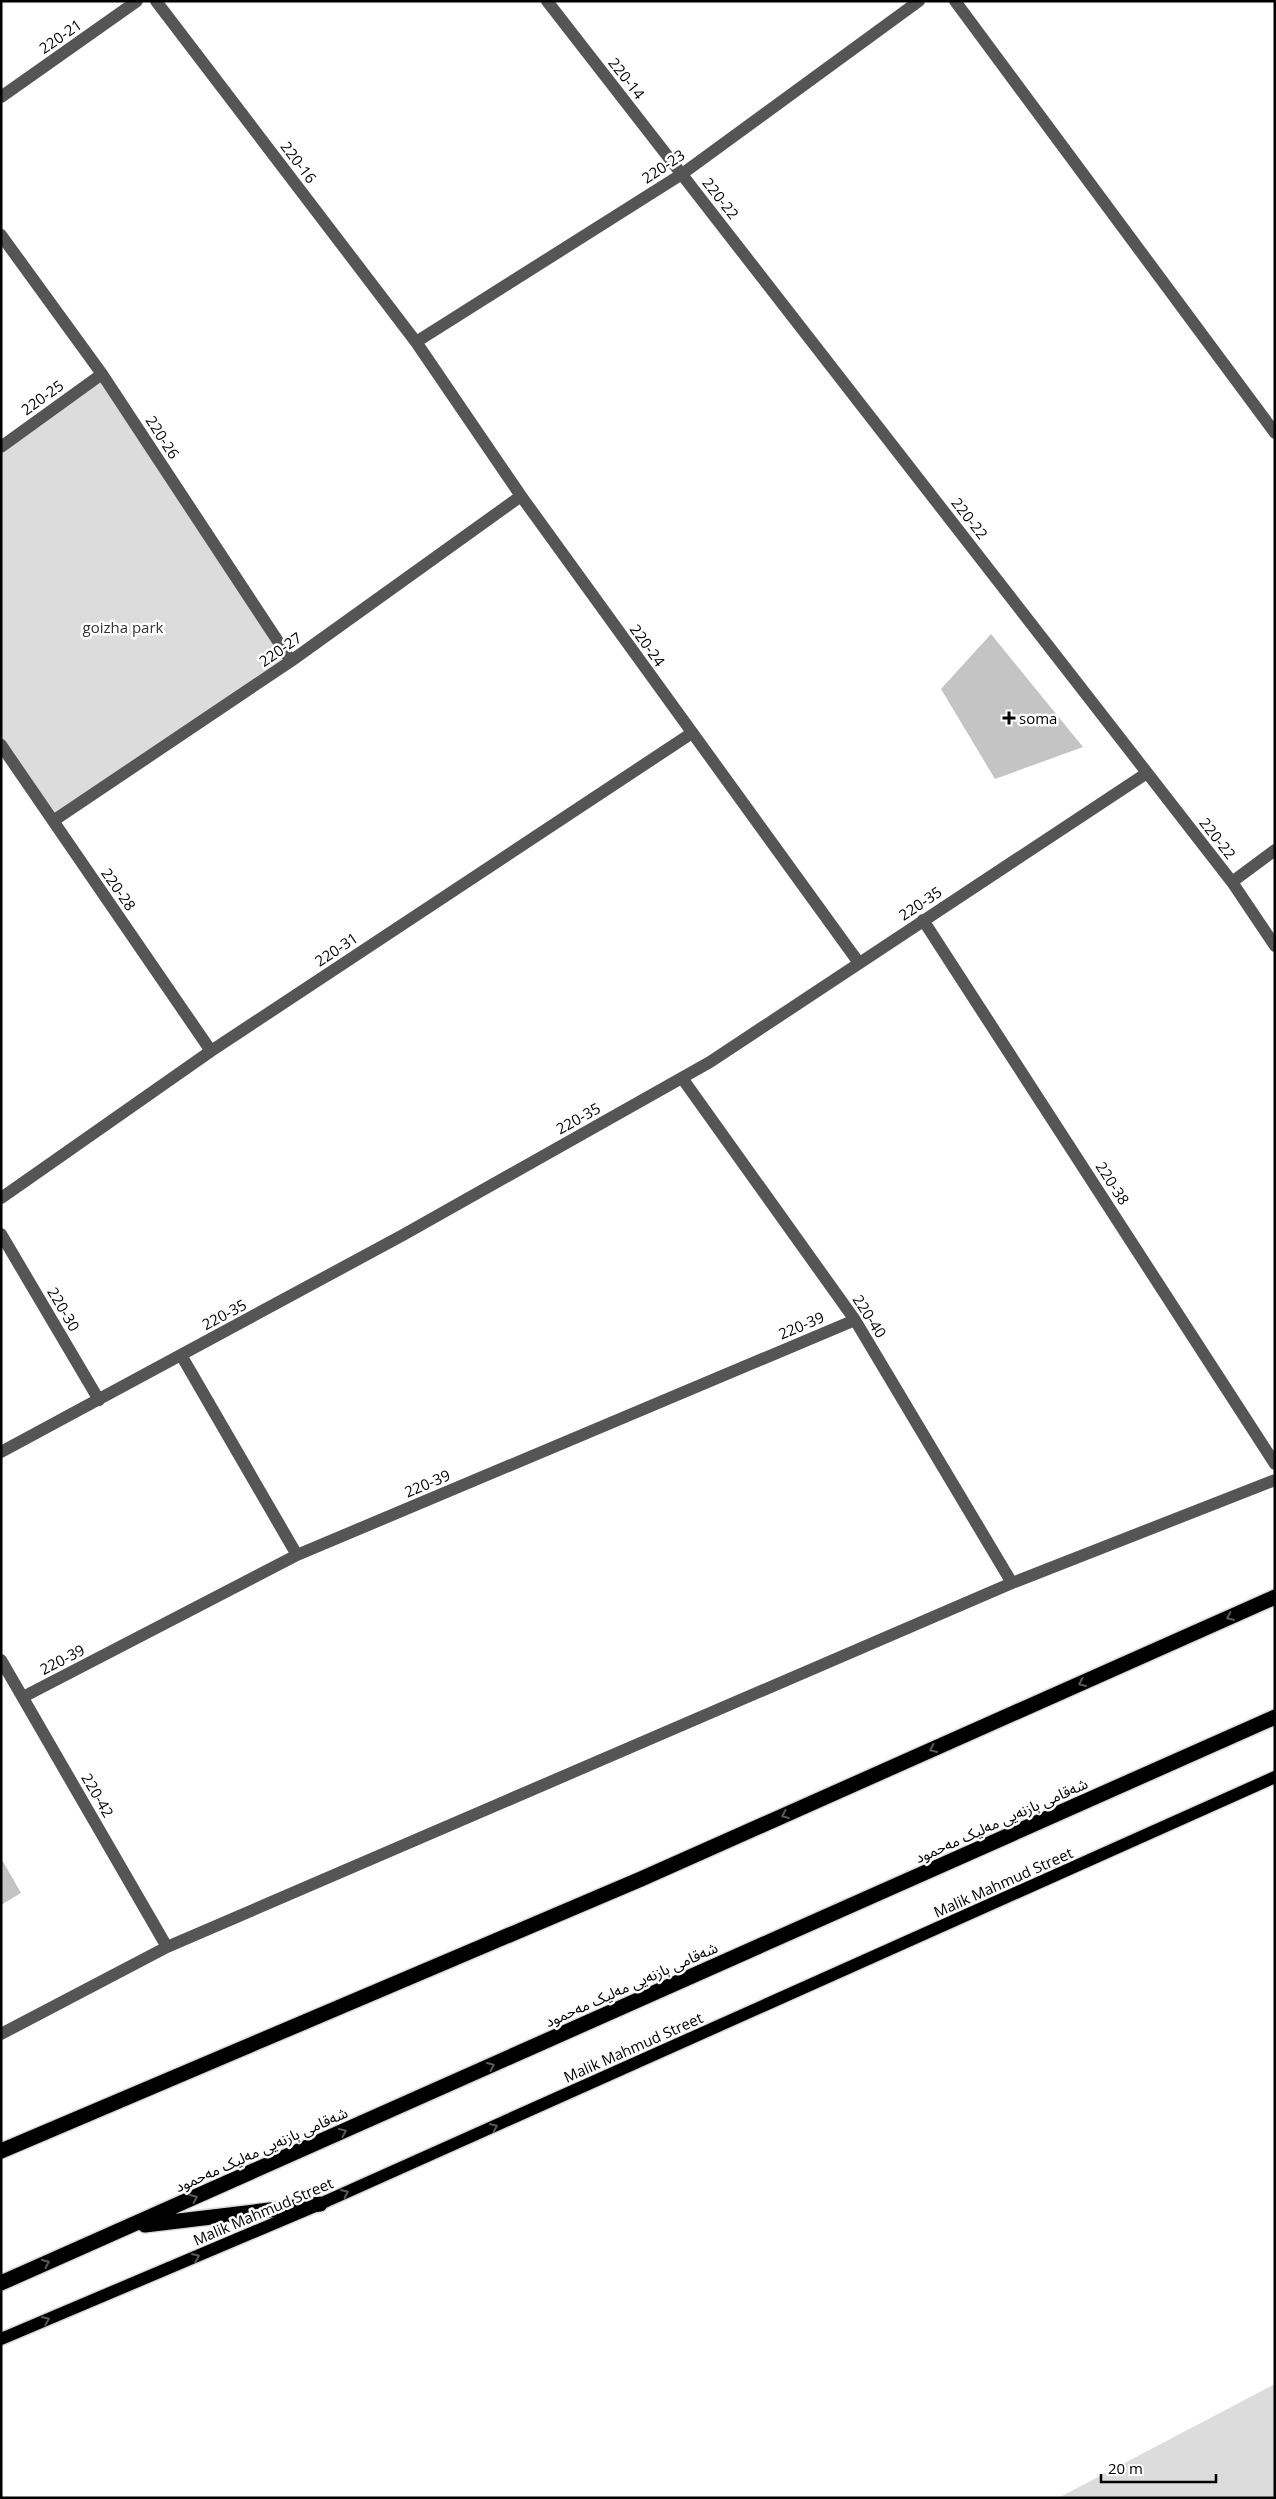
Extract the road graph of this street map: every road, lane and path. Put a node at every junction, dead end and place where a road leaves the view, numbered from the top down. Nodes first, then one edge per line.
1 (137, 1) edge
2 (156, 1) edge
3 (547, 1) edge
4 (919, 1) edge
5 (955, 1) edge
6 (1, 97) edge
7 (682, 174) junction
8 (1, 235) edge
9 (416, 342) junction
10 (102, 374) junction
11 (1275, 433) edge
12 (1, 447) edge
13 (521, 496) junction
14 (291, 661) junction
15 (692, 732) junction
16 (1, 745) edge
17 (1147, 773) junction
18 (53, 821) junction
19 (1275, 850) edge
20 (1232, 882) junction
21 (924, 920) junction
22 (1275, 946) edge
23 (859, 963) junction
24 (211, 1051) junction
25 (682, 1078) junction
26 (1, 1198) edge
27 (1, 1234) edge
28 (855, 1320) junction
29 (181, 1355) junction
30 (99, 1400) junction
31 (1, 1452) edge
32 (1275, 1464) edge
33 (1275, 1480) edge
34 (297, 1555) junction
35 (1012, 1583) junction
36 (1275, 1597) edge
37 (1, 1660) edge
38 (23, 1697) junction
39 (1275, 1717) edge
40 (1275, 1776) edge
41 (167, 1946) junction
42 (1, 2034) edge
43 (1, 2150) edge
44 (320, 2204) junction
45 (129, 2227) junction
46 (1, 2283) edge
47 (1, 2339) edge

1 - 6 street, 220-21
2 - 9 street, 220-16
3 - 7 street, 220-14
4 - 7 street, 220-23
5 - 11 street
7 - 9 street, 220-23
7 - 17 street, 220-22
8 - 10 street, 220-26
9 - 13 street, 220-24
10 - 12 street, 220-25
10 - 14 street, 220-26
13 - 14 street, 220-27
13 - 15 street, 220-24
14 - 18 street, 220-27
15 - 23 street, 220-24
15 - 24 street, 220-31
16 - 18 street, 220-28
17 - 20 street, 220-22
17 - 21 street, 220-35
18 - 24 street, 220-28
19 - 20 street
20 - 22 street, 220-22
21 - 23 street, 220-35
21 - 32 street, 220-38
23 - 25 street, 220-35
24 - 26 street, 220-31
25 - 28 street, 220-40
25 - 29 street, 220-35
27 - 30 street, 220-30
28 - 34 street, 220-39
28 - 35 street, 220-40
29 - 30 street, 220-35
29 - 34 street
30 - 31 street, 220-35
33 - 35 street
34 - 38 street, 220-39
35 - 41 street
36 -> 43 highway
37 - 38 street, 220-42
38 - 41 street, 220-42
45 -> 39 highway, شەقامی بازنەیی مەلیک مەحمود
44 -> 40 main road, Malik Mahmud Street
41 - 42 street
44 - 45 highway
47 -> 44 main road, Malik Mahmud Street
46 -> 45 highway, شەقامی بازنەیی مەلیک مەحمود

